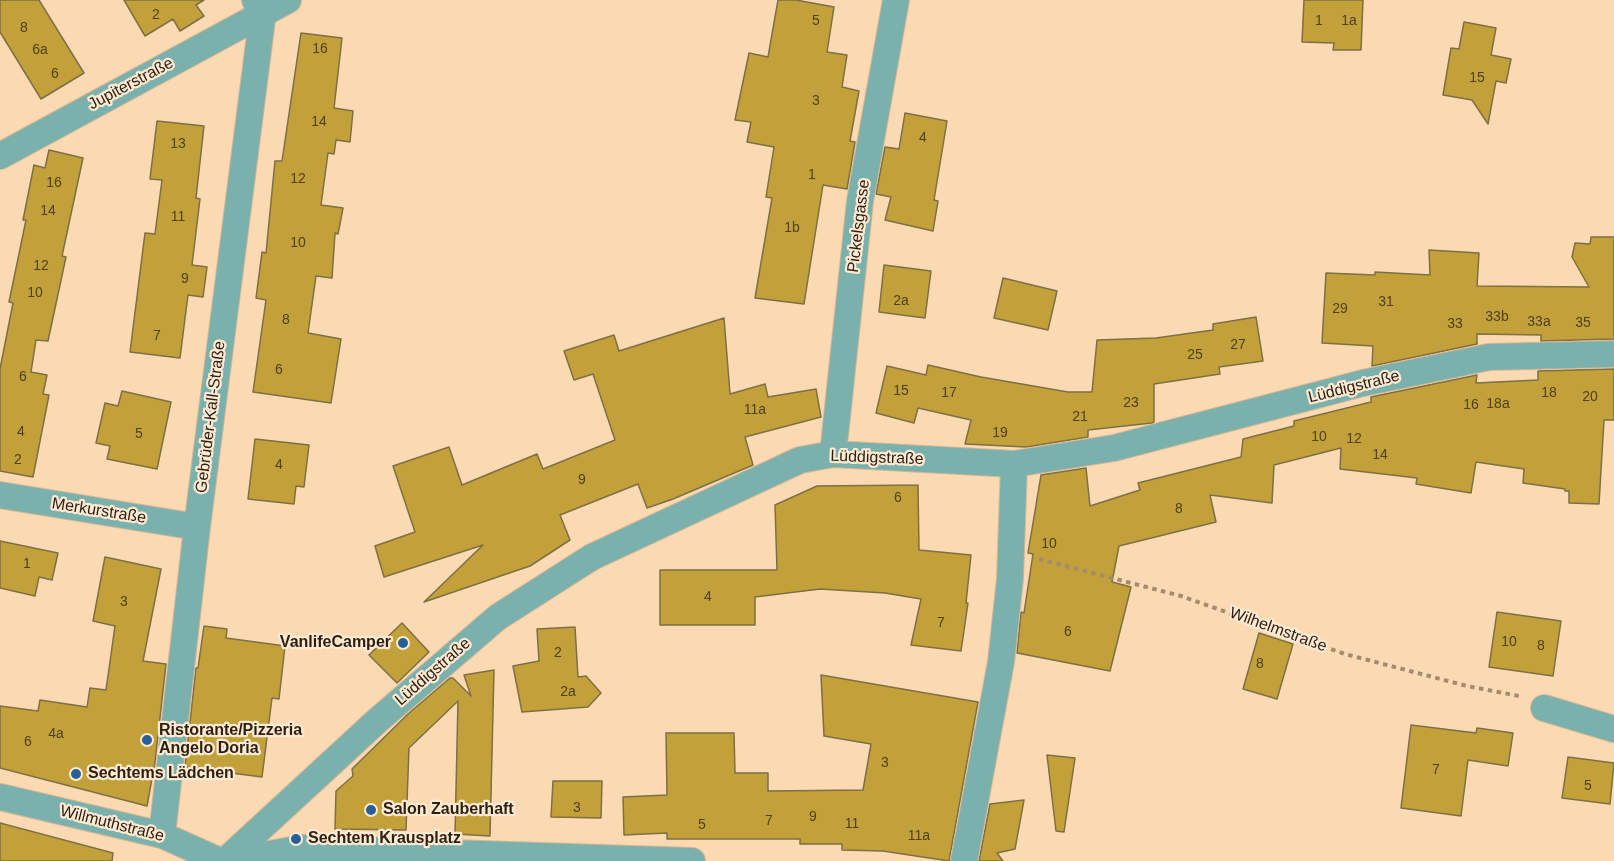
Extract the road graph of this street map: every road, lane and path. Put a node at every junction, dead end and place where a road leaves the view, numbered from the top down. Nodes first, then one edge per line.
1 (288, 0) edge
2 (896, 0) edge
3 (259, 6) edge
4 (0, 156) edge
5 (1614, 354) edge
6 (833, 454) junction
7 (1014, 464) junction
8 (0, 495) edge
9 (197, 527) junction
10 (1011, 552) junction
11 (1544, 708) joint
12 (1614, 729) edge
13 (0, 797) edge
14 (162, 835) junction
15 (220, 861) edge
16 (225, 861) edge
17 (232, 861) edge
18 (692, 861) edge
19 (964, 861) edge

1 - 3 street, Jupiterstraße
2 - 6 street, Pickelsgasse
3 - 4 street, Jupiterstraße
3 - 9 street, Gebrüder-Kall-Straße
5 - 7 street, Lüddigstraße
6 - 7 street, Lüddigstraße
6 - 16 street, Lüddigstraße
7 - 10 street
8 - 9 street, Merkurstraße
9 - 14 street, Gebrüder-Kall-Straße
10 - 11 path, Wilhelmstraße
10 - 19 street
11 - 12 street
13 - 14 street, Willmuthstraße
14 - 15 street, Willmuthstraße
17 - 18 street

